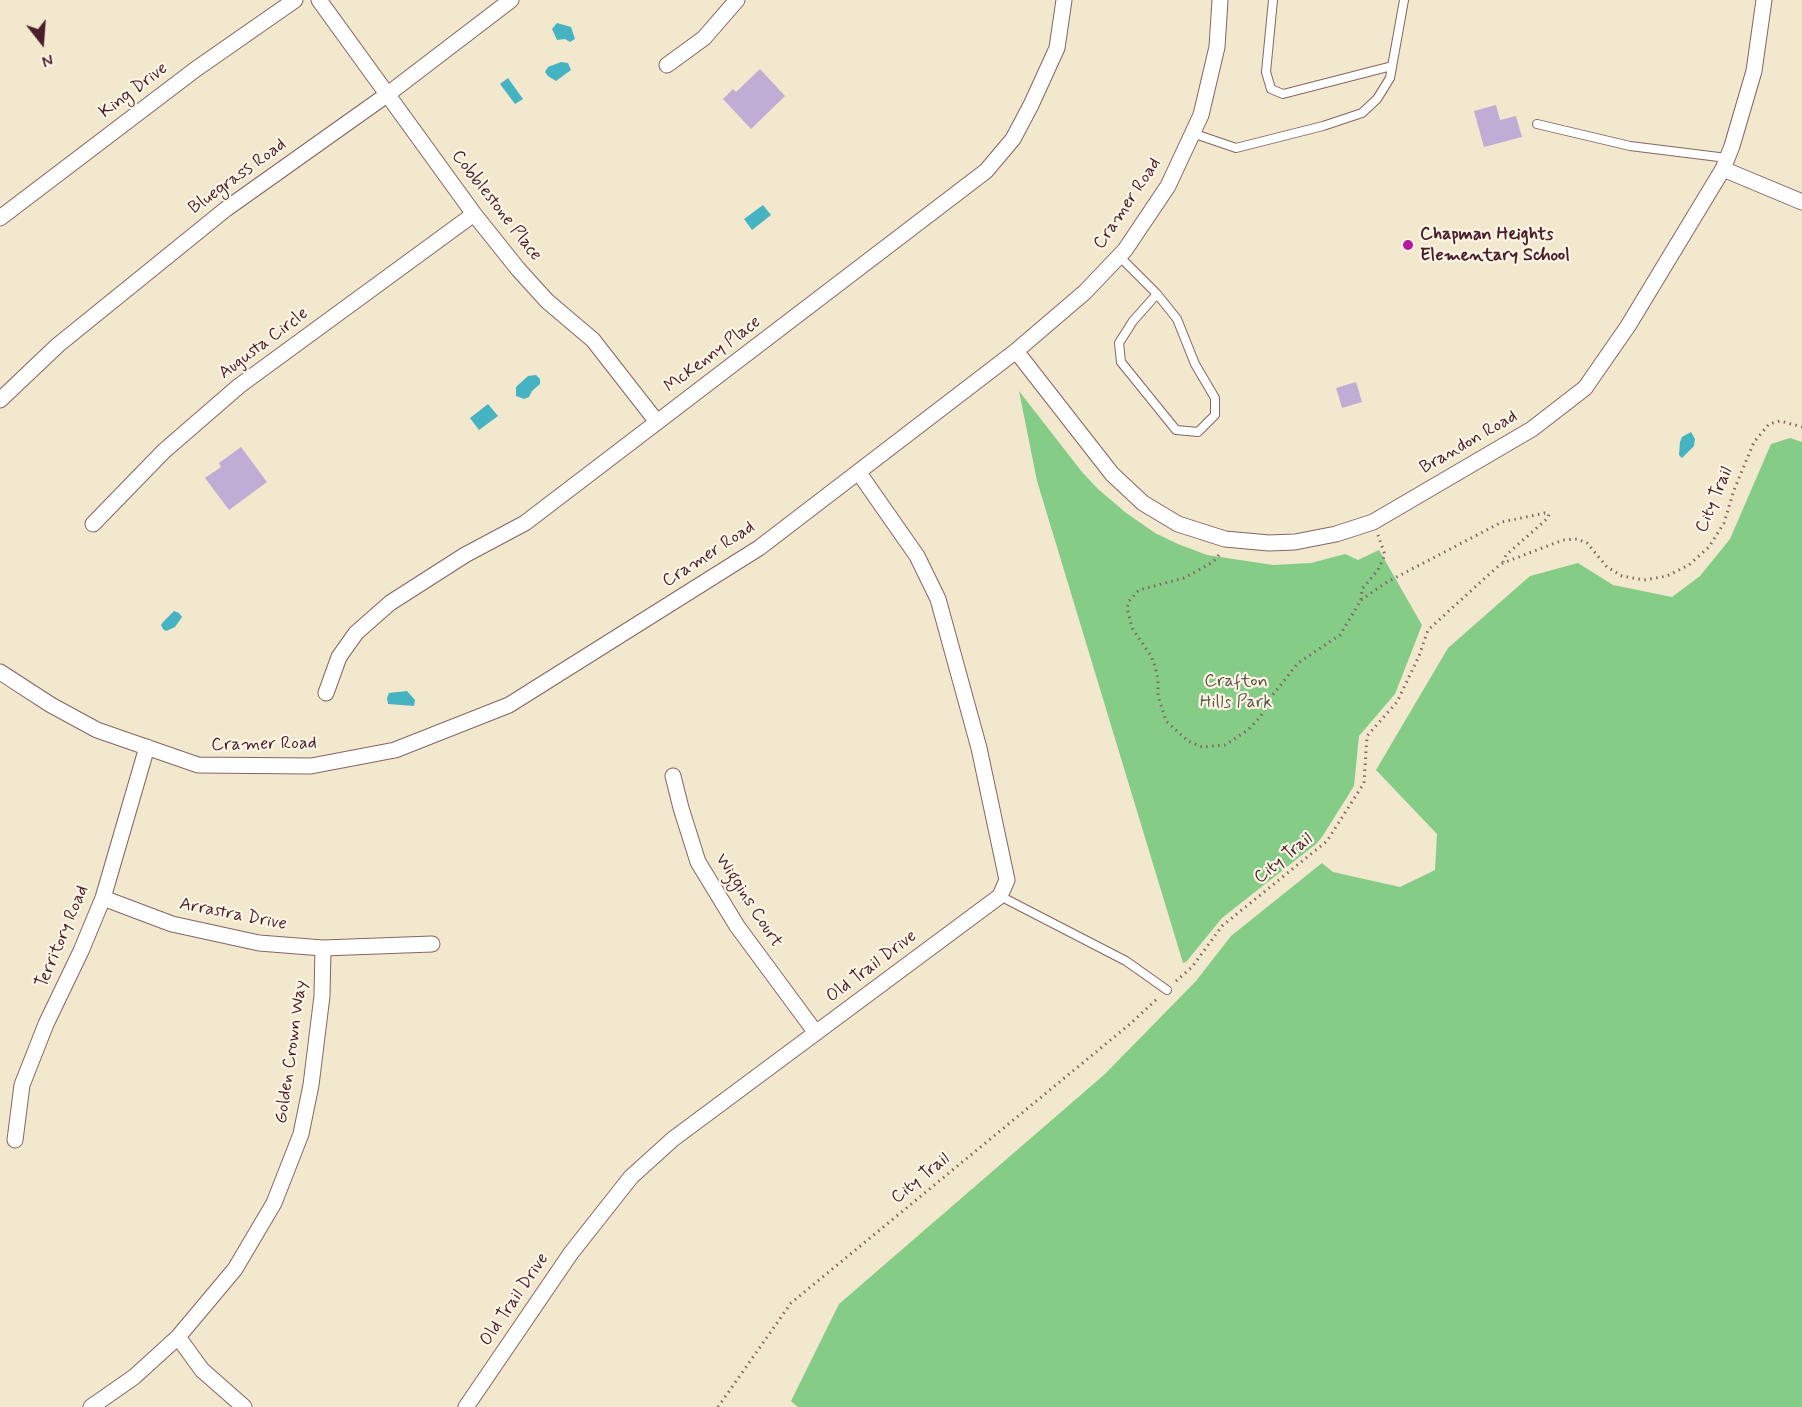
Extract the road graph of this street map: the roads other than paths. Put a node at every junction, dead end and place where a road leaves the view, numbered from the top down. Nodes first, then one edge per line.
1 (296, 0) edge
2 (319, 0) edge
3 (511, 0) edge
4 (737, 0) edge
5 (1064, 0) edge
6 (1220, 0) edge
7 (1273, 0) edge
8 (1404, 0) edge
9 (1764, 0) edge
10 (667, 65) dead end
11 (1392, 66) junction
12 (388, 94) junction
13 (1538, 124) dead end
14 (1192, 133) junction
15 (1725, 164) junction
16 (1802, 202) edge
17 (474, 214) junction
18 (0, 218) edge
19 (1119, 256) junction
20 (1157, 294) junction
21 (1016, 351) junction
22 (0, 400) edge
23 (657, 422) junction
24 (859, 473) junction
25 (93, 525) dead end
26 (0, 672) edge
27 (326, 693) dead end
28 (147, 747) junction
29 (674, 776) dead end
30 (1000, 896) junction
31 (103, 898) junction
32 (432, 944) dead end
33 (323, 948) junction
34 (1167, 990) road end
35 (816, 1033) junction
36 (15, 1140) dead end
37 (178, 1337) junction
38 (91, 1407) edge
39 (244, 1407) edge
40 (466, 1407) edge

1 - 18 street, King Drive
2 - 12 street, Cobblestone Place
3 - 12 street, Bluegrass Road
4 - 10 street
5 - 23 street, McKenny Place
6 - 14 street, Cramer Road
7 - 11 lane
8 - 11 lane
9 - 15 street, Brandon Road
11 - 14 lane
12 - 17 street, Cobblestone Place
12 - 22 street, Bluegrass Road
13 - 15 lane
14 - 19 street, Cramer Road
15 - 16 street
15 - 21 street, Brandon Road
17 - 23 street, Cobblestone Place
17 - 25 street, Augusta Circle
19 - 20 lane
19 - 21 street, Cramer Road
20 - 20 lane
21 - 24 street, Cramer Road
23 - 27 street, McKenny Place
24 - 28 street, Cramer Road
24 - 30 street
26 - 28 street, Cramer Road
28 - 31 street, Territory Road
29 - 35 street, Wiggins Court
30 - 34 lane
30 - 35 street, Old Trail Drive
31 - 33 street, Arrastra Drive
31 - 36 street, Territory Road
32 - 33 street, Arrastra Drive
33 - 37 street, Golden Crown Way
35 - 40 street, Old Trail Drive
37 - 38 street, Golden Crown Way
37 - 39 street

